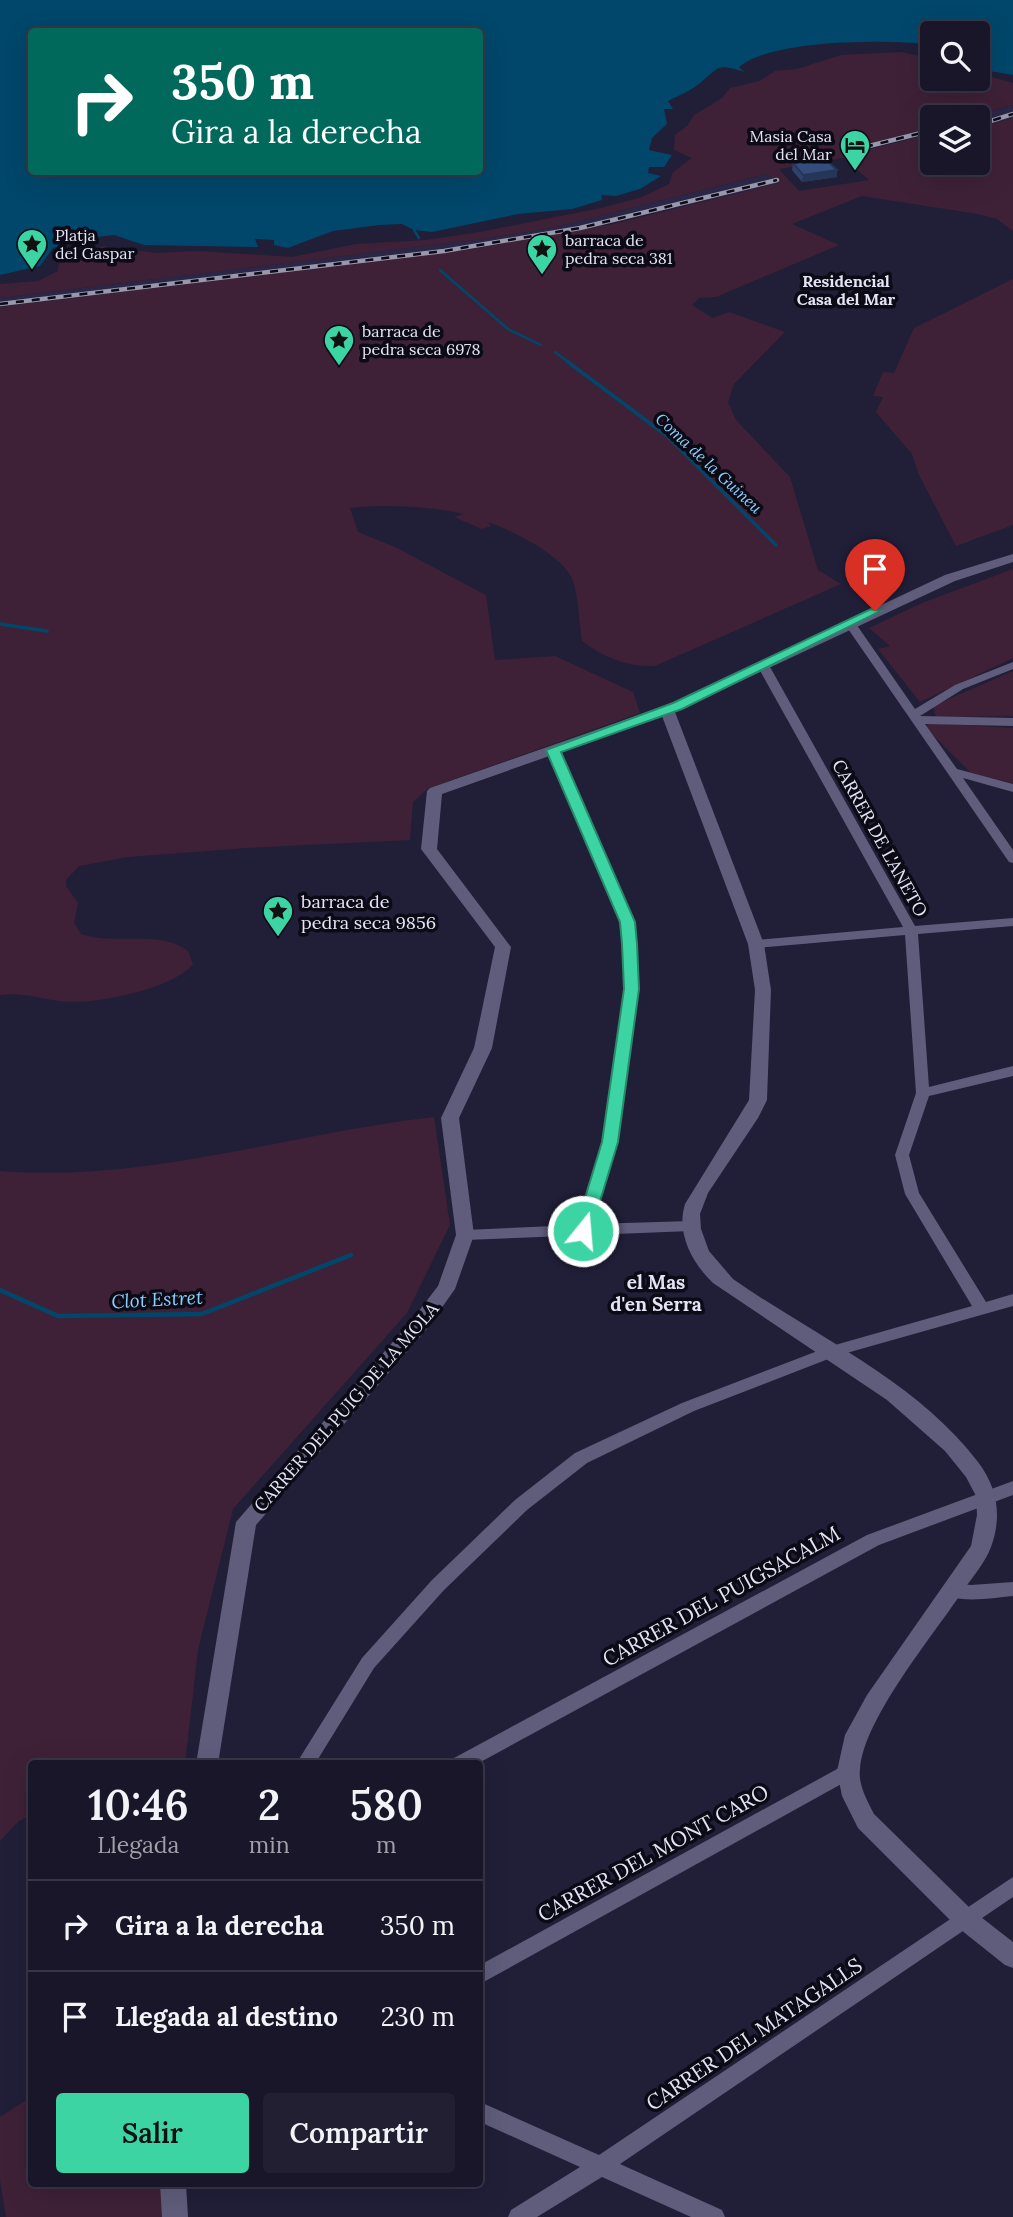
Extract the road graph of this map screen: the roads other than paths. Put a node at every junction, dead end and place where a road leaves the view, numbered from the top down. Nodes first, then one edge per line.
1 (1013, 558) edge
2 (850, 622) junction
3 (1013, 665) edge
4 (764, 667) junction
5 (667, 710) junction
6 (915, 717) junction
7 (1013, 722) edge
8 (553, 750) junction
9 (952, 771) junction
10 (1013, 788) edge
11 (1013, 859) edge
12 (1013, 922) edge
13 (911, 930) junction
14 (757, 944) junction
15 (1013, 1071) edge
16 (923, 1093) junction
17 (691, 1226) junction
18 (583, 1231) junction
19 (465, 1235) junction
20 (1013, 1300) edge
21 (983, 1310) junction
22 (833, 1352) junction
23 (1013, 1488) edge
24 (986, 1497) junction
25 (1013, 1589) edge
26 (951, 1590) junction
27 (208, 1760) edge
28 (307, 1760) edge
29 (467, 1760) edge
30 (848, 1770) junction
31 (1013, 1886) edge
32 (964, 1918) junction
33 (1013, 1957) edge
34 (483, 1973) edge
35 (483, 2113) edge
36 (600, 2166) junction
37 (173, 2187) edge
38 (175, 2217) edge
39 (519, 2217) edge
40 (715, 2217) edge

1 - 2 street
2 - 4 street
2 - 6 street
3 - 6 street
4 - 5 street
4 - 13 street, CARRER DE L'ANETO
5 - 8 street
5 - 14 street
6 - 7 street
6 - 9 street
8 - 18 street
8 - 19 street, CARRER DEL PUIG DE LA MOLA
9 - 10 street
9 - 11 street
12 - 13 street
13 - 14 street
13 - 16 street, CARRER DE L'ANETO
14 - 17 street
15 - 16 street
16 - 21 street, CARRER DE L'ANETO
17 - 18 street
17 - 22 street
18 - 19 street
19 - 27 street, CARRER DEL PUIG DE LA MOLA
20 - 21 street
21 - 22 street
22 - 24 street
22 - 28 street
23 - 24 street, CARRER DEL PUIGSACALM
24 - 26 street
24 - 29 street, CARRER DEL PUIGSACALM
25 - 26 street
26 - 30 street
30 - 32 street
30 - 34 street, CARRER DEL MONT CARO
31 - 32 street, CARRER DEL MATAGALLS
32 - 33 street
32 - 36 street, CARRER DEL MATAGALLS
35 - 36 street
36 - 39 street, CARRER DEL MATAGALLS
36 - 40 street
37 - 38 street

